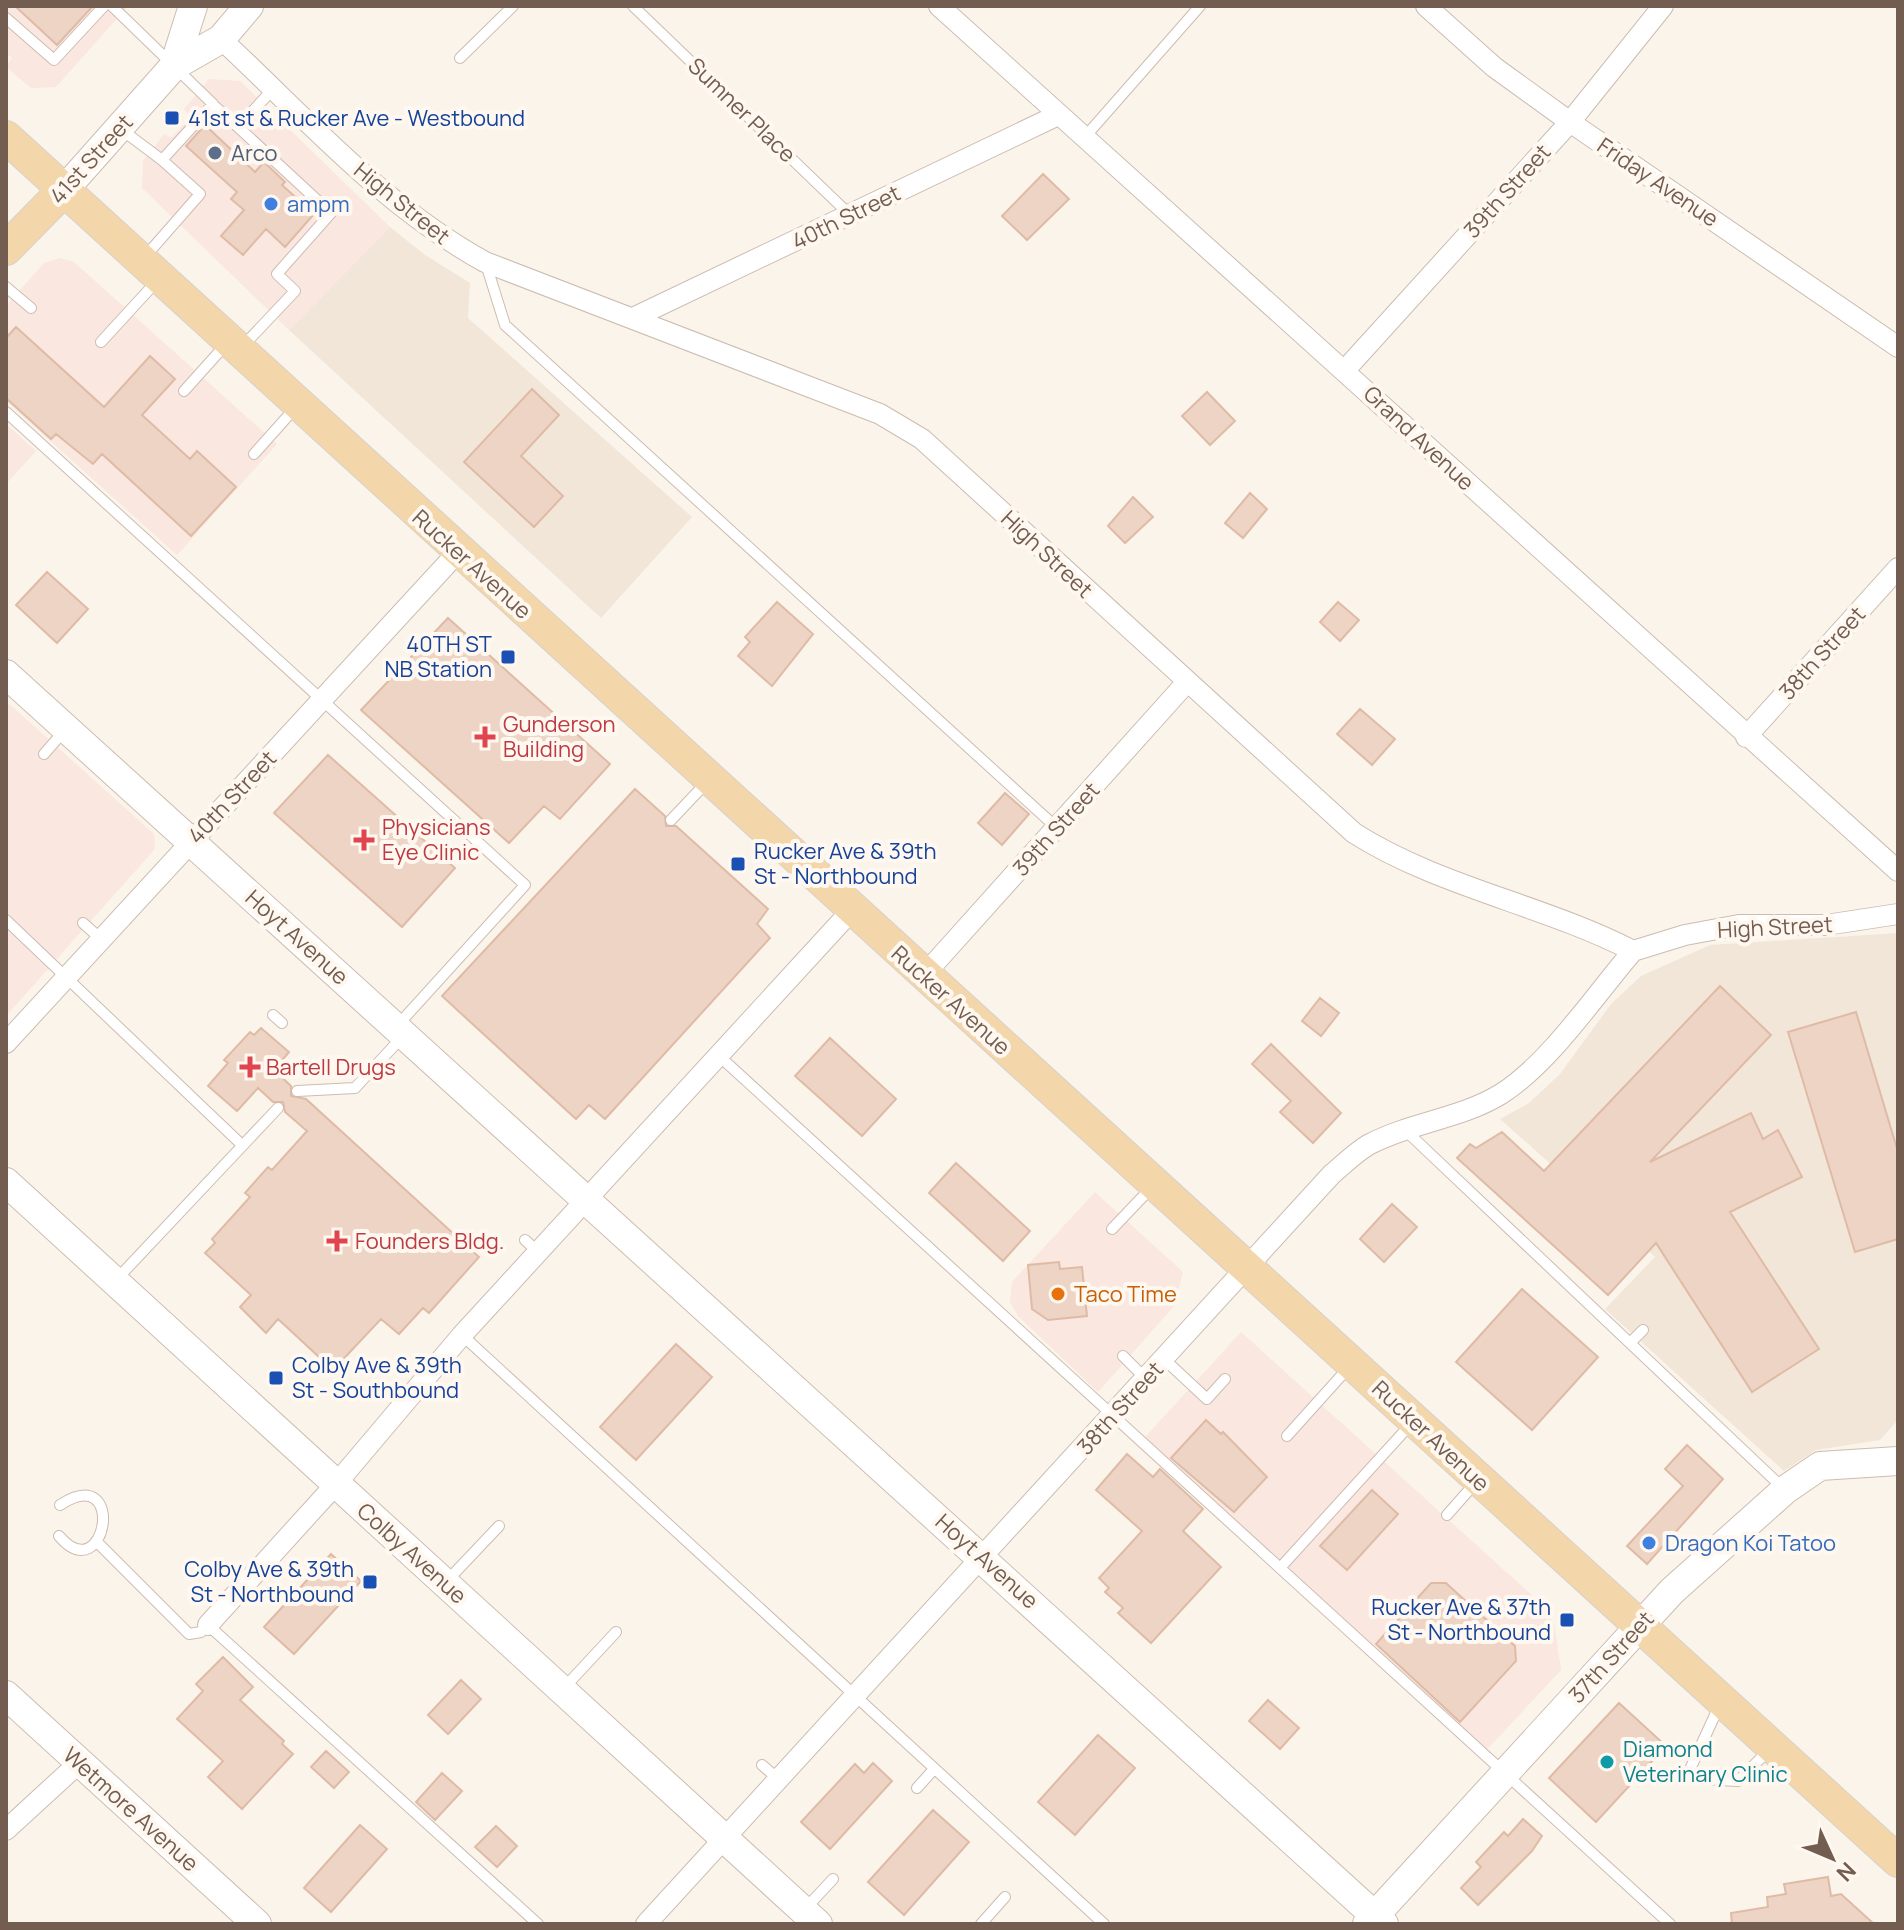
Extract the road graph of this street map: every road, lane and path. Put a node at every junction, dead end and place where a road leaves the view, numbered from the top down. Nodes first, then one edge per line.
1 (104, 6) edge
2 (112, 6) edge
3 (193, 6) edge
4 (249, 6) edge
5 (513, 6) edge
6 (633, 6) edge
7 (939, 6) edge
8 (1200, 6) edge
9 (1426, 6) edge
10 (1663, 6) edge
11 (6, 18) edge
12 (221, 39) junction
13 (460, 58) dead end
14 (174, 66) junction
15 (274, 88) junction
16 (211, 103) junction
17 (1058, 115) junction
18 (1570, 122) junction
19 (238, 127) junction
20 (120, 128) junction
21 (6, 137) edge
22 (1084, 138) junction
23 (162, 160) junction
24 (64, 190) junction
25 (850, 215) junction
26 (6, 249) edge
27 (485, 262) junction
28 (151, 269) junction
29 (6, 287) edge
30 (31, 308) dead end
31 (633, 318) junction
32 (101, 342) dead end
33 (234, 346) junction
34 (1898, 347) edge
35 (1345, 370) junction
36 (184, 391) dead end
37 (298, 405) junction
38 (6, 412) edge
39 (254, 454) dead end
40 (458, 552) junction
41 (1898, 568) edge
42 (7, 678) edge
43 (1187, 682) junction
44 (321, 700) junction
45 (66, 729) junction
46 (1746, 737) junction
47 (44, 754) dead end
48 (709, 780) junction
49 (671, 820) dead end
50 (1057, 828) junction
51 (191, 842) junction
52 (1898, 871) edge
53 (852, 910) junction
54 (1898, 914) edge
55 (6, 920) edge
56 (83, 923) dead end
57 (101, 939) junction
58 (1633, 951) junction
59 (924, 975) junction
60 (67, 976) junction
61 (401, 1030) junction
62 (6, 1043) edge
63 (718, 1055) junction
64 (297, 1091) dead end
65 (278, 1108) dead end
66 (1405, 1130) junction
67 (242, 1145) junction
68 (6, 1182) edge
69 (1155, 1183) junction
70 (589, 1199) junction
71 (1112, 1229) dead end
72 (1247, 1267) junction
73 (115, 1282) junction
74 (1643, 1330) dead end
75 (462, 1335) junction
76 (1630, 1343) junction
77 (1123, 1356) dead end
78 (1164, 1359) junction
79 (1352, 1364) junction
80 (1146, 1379) junction
81 (1225, 1379) dead end
82 (1112, 1417) junction
83 (1414, 1420) junction
84 (1287, 1436) dead end
85 (1898, 1461) edge
86 (1478, 1479) junction
87 (336, 1484) junction
88 (1785, 1490) junction
89 (60, 1505) dead end
90 (1447, 1515) dead end
91 (499, 1526) dead end
92 (59, 1536) dead end
93 (97, 1542) junction
94 (982, 1556) junction
95 (1280, 1568) junction
96 (445, 1583) junction
97 (208, 1625) junction
98 (1638, 1627) junction
99 (616, 1632) dead end
100 (563, 1690) junction
101 (6, 1695) edge
102 (852, 1696) junction
103 (1722, 1701) junction
104 (1772, 1746) junction
105 (80, 1762) junction
106 (934, 1769) junction
107 (1507, 1772) junction
108 (917, 1788) dead end
109 (6, 1830) edge
110 (723, 1837) junction
111 (1898, 1861) edge
112 (833, 1879) dead end
113 (1005, 1897) dead end
114 (811, 1918) edge
115 (1375, 1921) edge
116 (257, 1924) edge
117 (538, 1924) edge
118 (646, 1924) edge
119 (981, 1924) edge
120 (1104, 1924) edge
121 (1670, 1924) edge

1 - 11 lane
2 - 14 lane
3 - 14 street, 41st Street
4 - 12 street, 41st Street
5 - 13 lane
6 - 25 lane, Sumner Place
7 - 17 street, Grand Avenue
8 - 22 lane
9 - 18 street, Friday Avenue
10 - 18 street, 39th Street
12 - 14 street, 41st Street
12 - 15 street, High Street
14 - 16 lane
14 - 20 street, 41st Street
15 - 19 lane
15 - 27 street, High Street
16 - 19 lane
16 - 23 lane
17 - 22 street, Grand Avenue
17 - 25 street, 40th Street
18 - 34 street, Friday Avenue
18 - 35 street, 39th Street
19 - 33 lane
20 - 23 lane
20 - 24 street, 41st Street
21 - 24 main road, Rucker Avenue
22 - 35 street, Grand Avenue
23 - 28 lane
24 - 26 main road, 41st Street
24 - 28 main road, Rucker Avenue
25 - 31 street, 40th Street
27 - 31 street, High Street
27 - 50 lane
28 - 32 lane
28 - 33 main road, Rucker Avenue
29 - 30 lane
31 - 43 street, High Street
33 - 36 lane
33 - 37 main road, Rucker Avenue
35 - 46 street, Grand Avenue
37 - 39 lane
37 - 40 main road, Rucker Avenue
38 - 44 lane
40 - 44 street, 40th Street
40 - 48 main road, Rucker Avenue
41 - 46 street, 38th Street
42 - 45 street, Hoyt Avenue
43 - 50 street, 39th Street
43 - 58 street, High Street
44 - 51 street, 40th Street
44 - 61 lane
45 - 47 lane
45 - 51 street, Hoyt Avenue
46 - 52 street, Grand Avenue
48 - 49 lane
48 - 53 main road, Rucker Avenue
50 - 59 street, 39th Street
51 - 57 street, 40th Street
51 - 61 street, Hoyt Avenue
53 - 59 main road, Rucker Avenue
53 - 63 street
54 - 58 street, High Street
55 - 60 lane
56 - 57 lane
57 - 60 street, 40th Street
58 - 66 street, 38th Street
59 - 69 main road, Rucker Avenue
60 - 62 street, 40th Street
60 - 67 lane
61 - 64 lane
61 - 70 street, Hoyt Avenue
63 - 70 street
63 - 82 lane
65 - 67 lane
66 - 72 street, 38th Street
66 - 76 lane
67 - 73 lane
68 - 73 street, Colby Avenue
69 - 71 lane
69 - 72 main road, Rucker Avenue
70 - 75 street
70 - 94 street, Hoyt Avenue
72 - 78 street, 38th Street
72 - 79 main road, Rucker Avenue
73 - 87 street, Colby Avenue
74 - 76 lane
75 - 87 street
75 - 102 lane
76 - 88 lane
77 - 80 lane
78 - 80 street, 38th Street
78 - 81 lane
79 - 83 main road, Rucker Avenue
79 - 84 lane
80 - 82 street, 38th Street
82 - 94 street, 38th Street
82 - 95 lane
83 - 86 main road, Rucker Avenue
83 - 95 lane
85 - 88 street, 37th Street
86 - 90 lane
86 - 98 main road, Rucker Avenue
87 - 96 street, Colby Avenue
87 - 97 street
88 - 98 street, 37th Street
89 - 93 lane
91 - 96 lane
92 - 93 lane
93 - 97 lane
94 - 102 street, 38th Street
94 - 115 street, Hoyt Avenue
95 - 107 lane
96 - 100 street, Colby Avenue
97 - 117 lane
98 - 103 main road, Rucker Avenue
98 - 107 street, 37th Street
99 - 100 lane
100 - 110 street, Colby Avenue
101 - 105 street, Wetmore Avenue
102 - 106 lane
102 - 110 street, 38th Street
103 - 104 main road, Rucker Avenue
103 - 104 lane
104 - 111 main road, Rucker Avenue
105 - 109 street
105 - 116 street, Wetmore Avenue
106 - 108 lane
106 - 120 lane
107 - 115 street, 37th Street
107 - 121 lane
110 - 114 street, Colby Avenue
110 - 118 street, 38th Street
112 - 114 lane
113 - 119 lane

